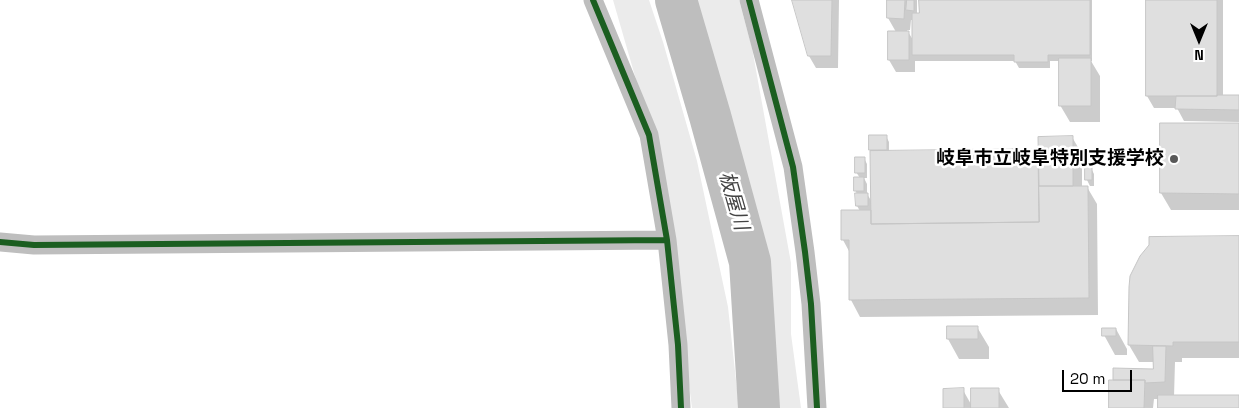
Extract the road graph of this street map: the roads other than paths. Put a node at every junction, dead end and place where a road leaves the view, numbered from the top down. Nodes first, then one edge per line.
1 (593, 0) edge
2 (748, 0) edge
3 (667, 240) junction
4 (0, 242) edge
5 (681, 408) edge
6 (817, 408) edge

1 - 3 street
2 - 6 street
3 - 4 street
3 - 5 street

